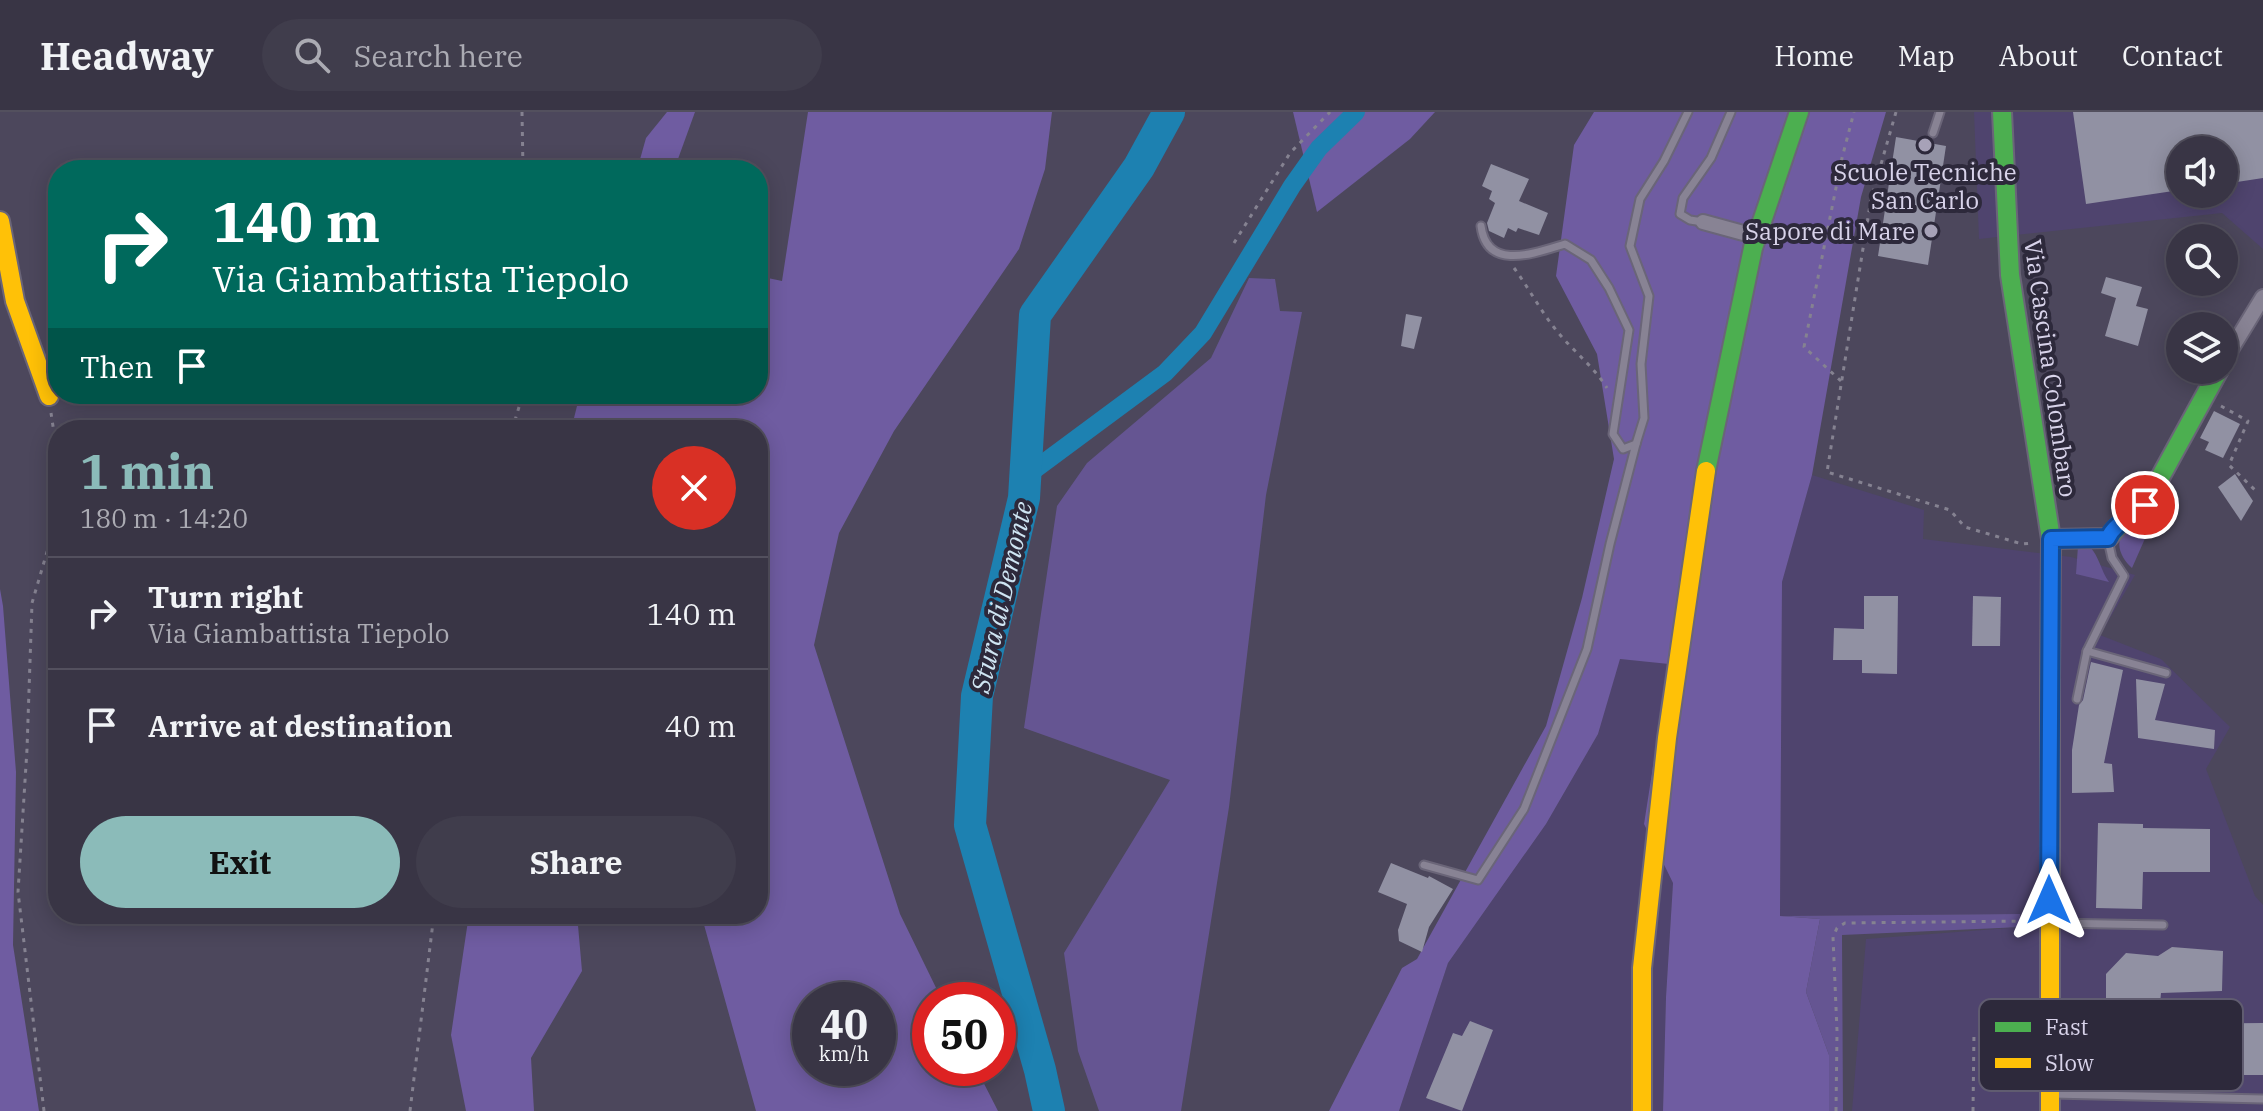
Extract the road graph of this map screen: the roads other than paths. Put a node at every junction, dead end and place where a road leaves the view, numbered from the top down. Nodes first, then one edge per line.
1 (1688, 112) edge
2 (1731, 112) edge
3 (1799, 112) edge
4 (1940, 112) edge
5 (1998, 112) edge
6 (1933, 133) dead end
7 (0, 221) edge
8 (1703, 222) joint
9 (1481, 226) dead end
10 (1750, 234) junction
11 (2263, 297) edge
12 (2238, 338) edge
13 (2211, 384) edge
14 (48, 393) edge
15 (1636, 444) junction
16 (2108, 538) junction
17 (2051, 539) junction
18 (2087, 651) junction
19 (2166, 673) dead end
20 (2077, 699) dead end
21 (1424, 865) dead end
22 (2049, 923) junction
23 (2163, 925) dead end
24 (2049, 999) edge
25 (2263, 1099) edge
26 (2050, 1103) edge
27 (1642, 1111) edge

1 - 15 lane
2 - 8 lane
3 - 10 street
4 - 6 lane
5 - 17 street, Via Cascina Colombaro
7 - 14 street
8 - 10 street
9 - 15 lane
10 - 27 street
11 - 12 street
13 - 16 street
15 - 21 lane
16 - 17 street
16 - 18 lane
17 - 22 street, Via Cascina Colombaro
18 - 19 lane
18 - 20 lane
22 - 23 lane
22 - 24 street, Via Cascina Colombaro
25 - 26 lane

